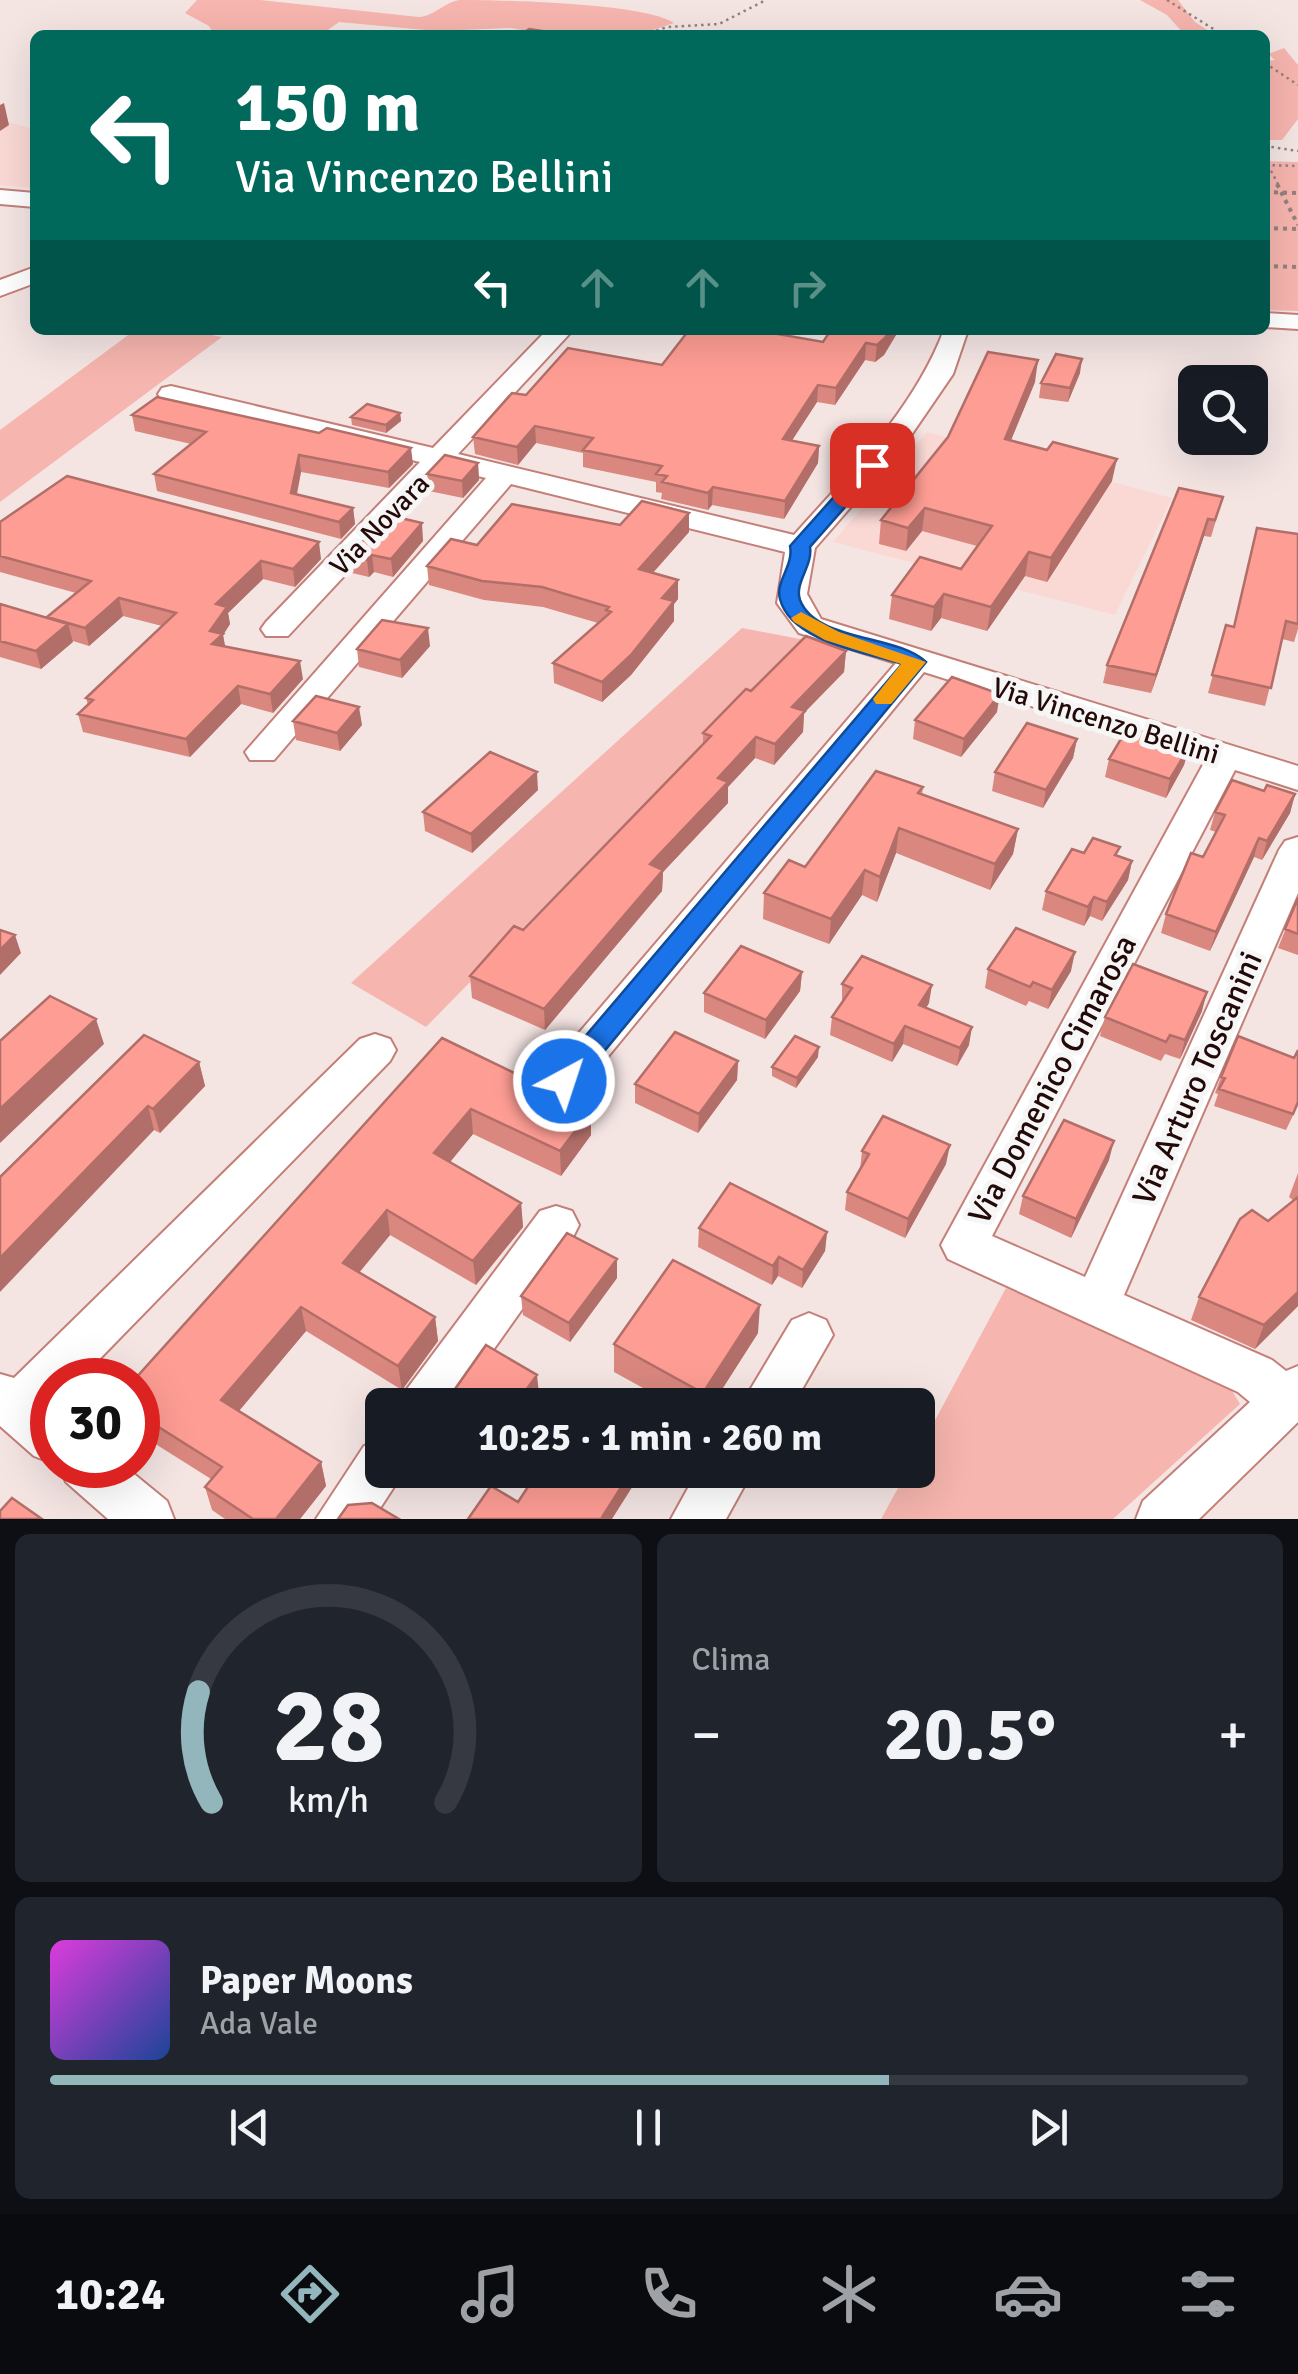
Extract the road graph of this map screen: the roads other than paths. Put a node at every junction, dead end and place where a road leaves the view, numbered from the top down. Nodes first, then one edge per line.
1 (0, 196) edge
2 (30, 199) edge
3 (30, 276) edge
4 (0, 289) edge
5 (1270, 320) edge
6 (1298, 322) edge
7 (556, 335) edge
8 (954, 335) edge
9 (171, 394) dead end
10 (443, 457) junction
11 (506, 472) junction
12 (312, 544) edge
13 (800, 546) junction
14 (350, 554) junction
15 (277, 629) dead end
16 (915, 662) junction
17 (262, 752) dead end
18 (1224, 756) junction
19 (1298, 778) edge
20 (1298, 850) edge
21 (375, 1050) dead end
22 (564, 1081) dead end
23 (556, 1224) dead end
24 (1096, 1305) junction
25 (809, 1335) dead end
26 (437, 1388) edge
27 (776, 1388) edge
28 (1292, 1394) edge
29 (23, 1415) edge
30 (365, 1487) edge
31 (111, 1488) edge
32 (716, 1488) edge
33 (148, 1519) edge
34 (342, 1519) edge
35 (697, 1519) edge
36 (1162, 1519) edge

1 - 2 street
3 - 4 street
5 - 6 street
7 - 10 street, Via Novara
8 - 13 street, Via Vincenzo Bellini
9 - 10 street
10 - 11 street
10 - 14 street, Via Novara
11 - 13 street
11 - 17 street
12 - 14 street
13 - 16 street, Via Vincenzo Bellini
14 - 15 street, Via Novara
16 - 18 street, Via Vincenzo Bellini
16 - 22 street
18 - 19 street, Via Vincenzo Bellini
18 - 24 street, Via Domenico Cimarosa
20 - 24 street, Via Arturo Toscanini
21 - 29 street
23 - 26 street
24 - 28 street, Via Domenico Cimarosa
25 - 27 street
28 - 36 street
30 - 34 street
31 - 33 street
32 - 35 street

